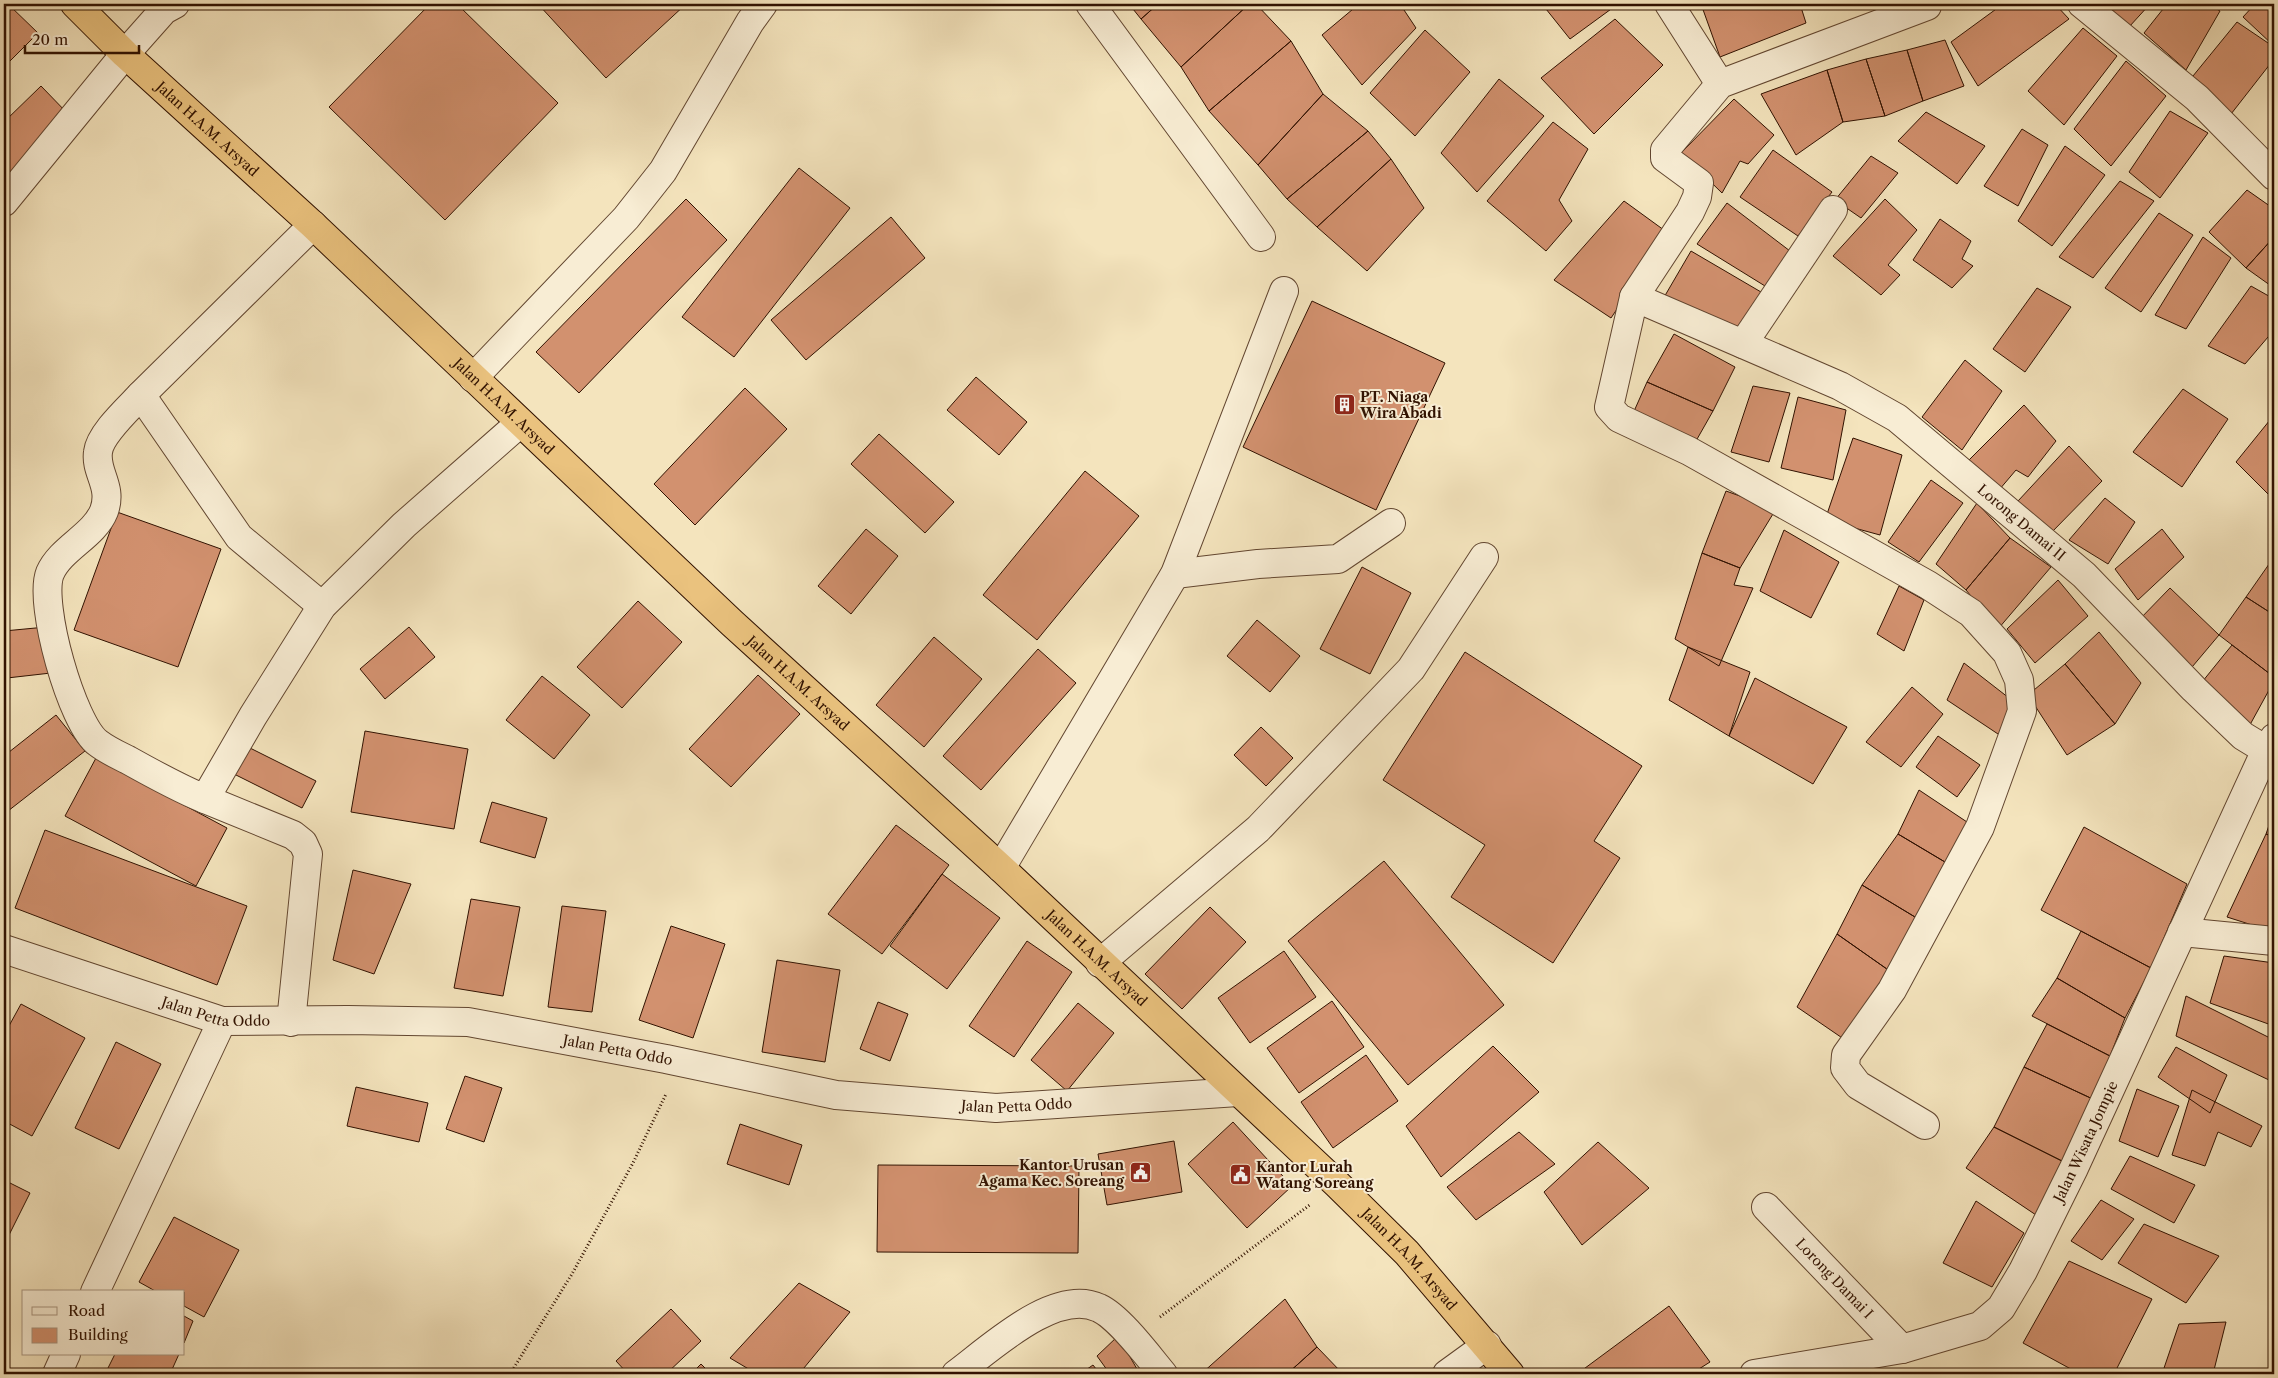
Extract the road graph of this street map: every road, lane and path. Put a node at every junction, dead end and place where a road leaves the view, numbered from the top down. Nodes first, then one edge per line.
1 (75, 4) edge
2 (175, 4) edge
3 (763, 4) edge
4 (1090, 4) edge
5 (1669, 4) edge
6 (1929, 4) edge
7 (2082, 4) edge
8 (125, 54) junction
9 (1720, 84) junction
10 (2274, 176) edge
11 (4, 202) edge
12 (1833, 210) dead end
13 (313, 225) junction
14 (1261, 237) dead end
15 (1284, 291) dead end
16 (1634, 297) junction
17 (1742, 344) junction
18 (473, 378) junction
19 (141, 395) junction
20 (520, 423) junction
21 (1391, 523) dead end
22 (1484, 557) dead end
23 (1175, 574) junction
24 (322, 606) junction
25 (2270, 744) edge
26 (205, 799) junction
27 (1000, 868) junction
28 (2182, 932) junction
29 (2274, 941) edge
30 (4, 949) edge
31 (1100, 963) junction
32 (222, 1021) junction
33 (291, 1022) junction
34 (666, 1059) junction
35 (1238, 1092) junction
36 (1925, 1125) dead end
37 (1337, 1184) junction
38 (1766, 1207) dead end
39 (96, 1290) edge
40 (1133, 1337) junction
41 (1487, 1345) junction
42 (1902, 1349) junction
43 (65, 1356) edge
44 (57, 1374) edge
45 (510, 1374) edge
46 (956, 1374) edge
47 (1163, 1374) edge
48 (1447, 1374) edge
49 (1510, 1374) edge
50 (1754, 1374) edge

1 - 8 highway, Jalan H.A.M. Arsyad
2 - 8 street
3 - 18 street
4 - 14 street
5 - 9 street
6 - 9 street
7 - 10 street
8 - 11 street
8 - 13 highway, Jalan H.A.M. Arsyad
9 - 16 street
12 - 17 street
13 - 18 highway, Jalan H.A.M. Arsyad
13 - 19 street
15 - 23 street
16 - 17 street, Lorong Damai II
16 - 36 street
17 - 25 street, Lorong Damai II
18 - 20 highway, Jalan H.A.M. Arsyad
19 - 24 street
19 - 26 street
20 - 24 street
20 - 27 highway, Jalan H.A.M. Arsyad
21 - 23 street
22 - 31 street
23 - 27 street
24 - 26 street
25 - 28 street, Jalan Wisata Jompie
26 - 33 street
27 - 31 highway, Jalan H.A.M. Arsyad
28 - 29 street
28 - 42 street, Jalan Wisata Jompie
30 - 32 street, Jalan Petta Oddo
31 - 35 highway, Jalan H.A.M. Arsyad
32 - 33 street, Jalan Petta Oddo
32 - 39 street
33 - 34 street, Jalan Petta Oddo
34 - 35 street, Jalan Petta Oddo
34 - 45 path
35 - 37 highway, Jalan H.A.M. Arsyad
37 - 40 path
37 - 41 highway, Jalan H.A.M. Arsyad
38 - 42 street, Lorong Damai I
40 - 46 street
40 - 47 street
41 - 48 street
41 - 49 highway, Jalan H.A.M. Arsyad
42 - 50 street, Jalan Wisata Jompie
43 - 44 street

